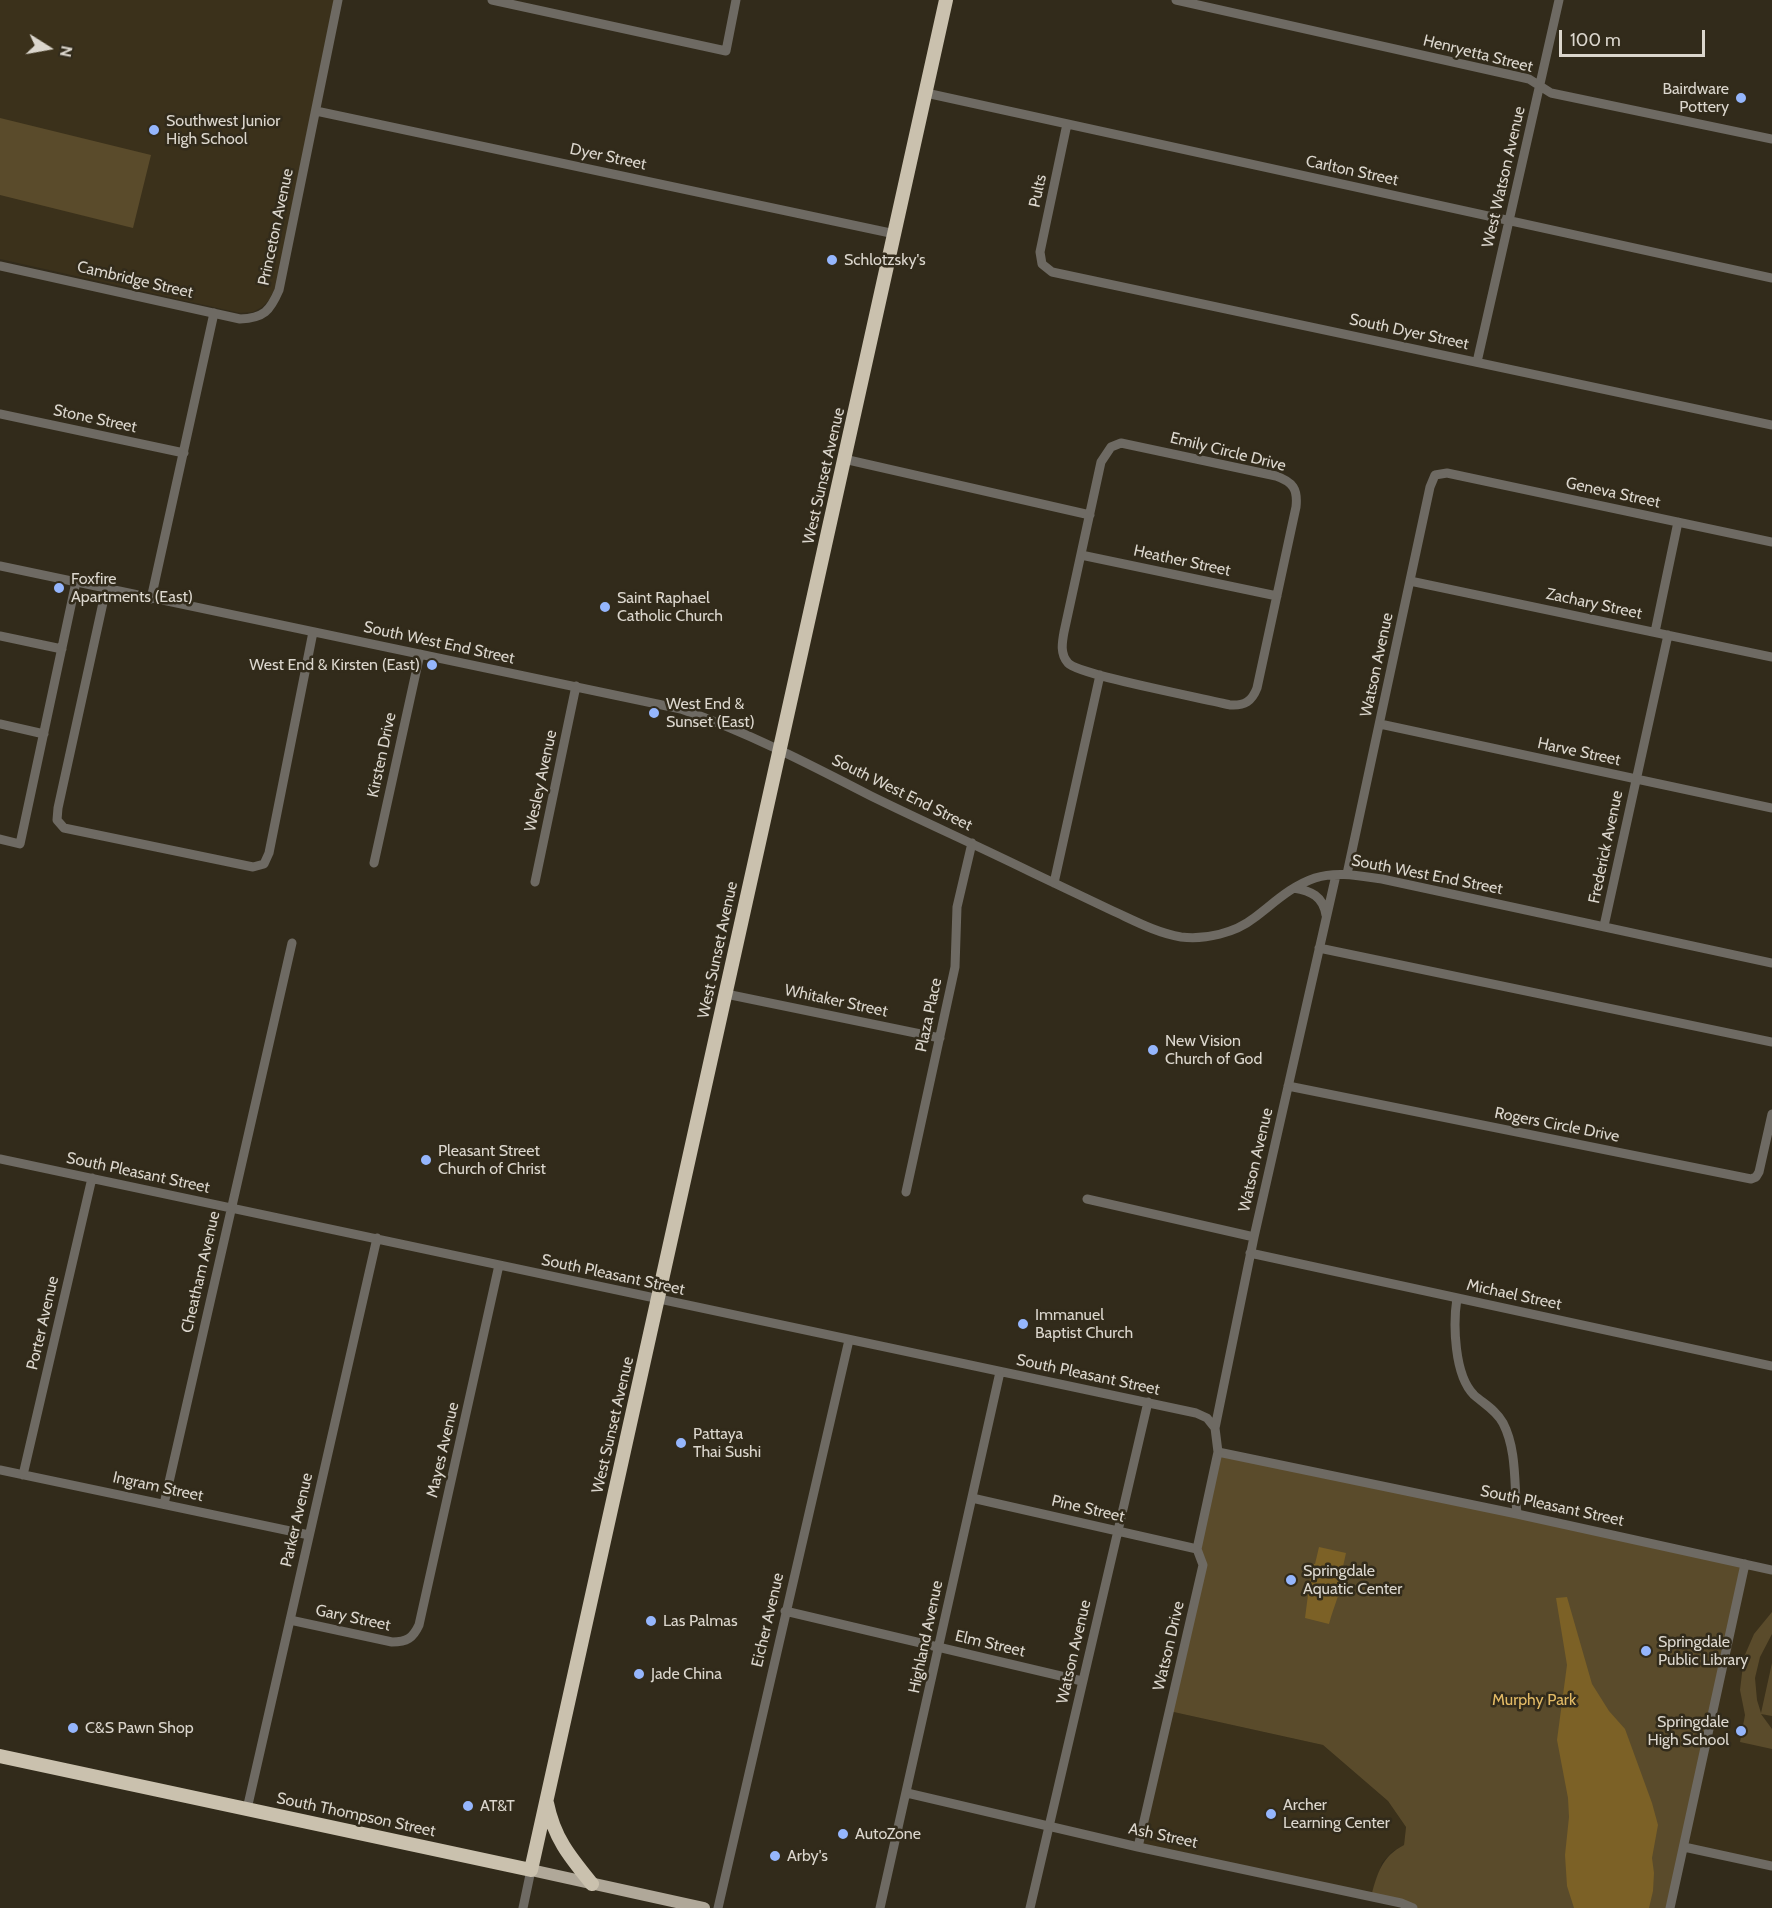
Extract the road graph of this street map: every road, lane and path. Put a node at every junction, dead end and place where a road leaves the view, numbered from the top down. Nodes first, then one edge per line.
1 (338, 0) edge
2 (492, 0) edge
3 (736, 0) edge
4 (946, 0) edge
5 (1176, 0) edge
6 (1559, 0) edge
7 (1540, 86) junction
8 (926, 93) junction
9 (316, 111) junction
10 (1067, 124) junction
11 (1772, 139) edge
12 (1509, 221) junction
13 (895, 234) junction
14 (1042, 264) joint
15 (0, 266) edge
16 (1772, 278) edge
17 (214, 314) junction
18 (263, 315) joint
19 (1477, 362) junction
20 (0, 414) edge
21 (1772, 425) edge
22 (184, 453) junction
23 (844, 459) junction
24 (1447, 473) joint
25 (1090, 515) junction
26 (1678, 522) junction
27 (1772, 542) edge
28 (1081, 555) junction
29 (0, 566) edge
30 (1410, 581) junction
31 (76, 582) junction
32 (106, 589) junction
33 (1277, 596) junction
34 (151, 598) junction
35 (313, 632) junction
36 (1655, 632) junction
37 (1668, 635) junction
38 (0, 636) edge
39 (62, 649) junction
40 (420, 654) junction
41 (1772, 657) edge
42 (1100, 675) junction
43 (576, 686) junction
44 (0, 724) edge
45 (1380, 724) junction
46 (44, 734) junction
47 (779, 750) junction
48 (1637, 779) junction
49 (1772, 808) edge
50 (0, 839) edge
51 (972, 843) junction
52 (374, 863) dead end
53 (1347, 874) junction
54 (1336, 875) junction
55 (535, 882) dead end
56 (1054, 883) junction
57 (1294, 888) junction
58 (1326, 917) junction
59 (1604, 926) junction
60 (292, 943) dead end
61 (1319, 948) junction
62 (1772, 963) edge
63 (726, 994) junction
64 (940, 1038) junction
65 (1772, 1042) edge
66 (1287, 1086) junction
67 (1772, 1114) edge
68 (0, 1159) edge
69 (92, 1178) junction
70 (906, 1192) dead end
71 (1087, 1199) dead end
72 (231, 1208) junction
73 (1254, 1237) junction
74 (377, 1238) junction
75 (1250, 1253) junction
76 (499, 1265) junction
77 (1457, 1298) junction
78 (657, 1300) junction
79 (849, 1340) junction
80 (1772, 1366) edge
81 (1000, 1372) junction
82 (1148, 1402) junction
83 (1215, 1428) junction
84 (1218, 1452) junction
85 (0, 1470) edge
86 (23, 1475) junction
87 (972, 1498) junction
88 (164, 1504) junction
89 (1516, 1514) junction
90 (1117, 1532) junction
91 (309, 1536) junction
92 (1197, 1549) junction
93 (1746, 1564) junction
94 (1772, 1570) edge
95 (785, 1611) junction
96 (290, 1620) junction
97 (410, 1639) joint
98 (939, 1647) junction
99 (1082, 1681) junction
100 (0, 1756) edge
101 (907, 1793) junction
102 (547, 1800) junction
103 (247, 1809) junction
104 (1049, 1826) junction
105 (1138, 1846) junction
106 (1684, 1847) junction
107 (1772, 1866) edge
108 (531, 1870) junction
109 (592, 1884) junction
110 (523, 1908) edge
111 (704, 1908) edge
112 (718, 1908) edge
113 (880, 1908) edge
114 (1030, 1908) edge
115 (1413, 1908) edge
116 (1670, 1908) edge

1 - 9 street, Princeton Avenue
2 - 3 street
4 - 8 highway, West Sunset Avenue
5 - 7 street, Henryetta Street
6 - 7 street, West Watson Avenue
7 - 11 street, Henryetta Street
7 - 12 street, West Watson Avenue
8 - 10 street, Carlton Street
8 - 13 highway, West Sunset Avenue
9 - 13 street, Dyer Street
9 - 18 street, Princeton Avenue
10 - 12 street, Carlton Street
10 - 14 street, Pults
12 - 16 street, Carlton Street
12 - 19 street, West Watson Avenue
13 - 23 highway, West Sunset Avenue
14 - 19 street, South Dyer Street
15 - 17 street, Cambridge Street
17 - 18 street, Cambridge Street
17 - 22 street
19 - 21 street, South Dyer Street
20 - 22 street, Stone Street
22 - 34 street
23 - 25 street
23 - 47 highway, West Sunset Avenue
24 - 26 street, Geneva Street
24 - 30 street, Watson Avenue
25 - 28 street, Emily Circle Drive
25 - 33 street, Emily Circle Drive
26 - 27 street, Geneva Street
26 - 36 street
28 - 33 street, Heather Street
28 - 42 street, Emily Circle Drive
29 - 31 street, South West End Street
30 - 36 street, Zachary Street
30 - 45 street, Watson Avenue
31 - 32 street, South West End Street
31 - 39 street
32 - 34 street, South West End Street
32 - 35 street
33 - 42 street, Emily Circle Drive
34 - 35 street, South West End Street
35 - 40 street, South West End Street
36 - 37 street, Zachary Street
37 - 41 street, Zachary Street
37 - 48 street, Frederick Avenue
38 - 39 street
39 - 46 street
40 - 43 street, South West End Street
40 - 52 street, Kirsten Drive
42 - 56 street
43 - 47 street, South West End Street
43 - 55 street, Wesley Avenue
44 - 46 street
45 - 48 street, Harve Street
45 - 53 street, Watson Avenue
46 - 50 street
47 - 51 street, South West End Street
47 - 63 highway, West Sunset Avenue
48 - 49 street, Harve Street
48 - 59 street, Frederick Avenue
51 - 56 street, South West End Street
51 - 64 street, Plaza Place
53 - 54 street, South West End Street
53 - 59 street, South West End Street
54 - 57 street, South West End Street
54 - 58 street, Watson Avenue
56 - 57 street, South West End Street
57 - 58 street
58 - 61 street, Watson Avenue
59 - 62 street, South West End Street
60 - 72 street, Cheatham Avenue
61 - 65 street
61 - 66 street, Watson Avenue
63 - 64 street, Whitaker Street
63 - 78 highway, West Sunset Avenue
64 - 70 street, Plaza Place
66 - 67 street, Rogers Circle Drive
66 - 73 street, Watson Avenue
68 - 69 street, South Pleasant Street
69 - 72 street, South Pleasant Street
69 - 86 street, Porter Avenue
71 - 73 street
72 - 74 street, South Pleasant Street
72 - 88 street, Cheatham Avenue
73 - 75 street, Watson Avenue
74 - 76 street, South Pleasant Street
74 - 91 street, Parker Avenue
75 - 77 street, Michael Street
75 - 83 street, Watson Avenue
76 - 78 street, South Pleasant Street
76 - 97 street, Mayes Avenue
77 - 80 street, Michael Street
77 - 89 street
78 - 79 street, South Pleasant Street
78 - 102 highway, West Sunset Avenue
79 - 81 street, South Pleasant Street
79 - 95 street, Eicher Avenue
81 - 82 street, South Pleasant Street
81 - 87 street, Highland Avenue
82 - 83 street, South Pleasant Street
82 - 90 street, Watson Avenue
83 - 84 street, Watson Avenue
84 - 89 street, South Pleasant Street
84 - 92 street, Watson Drive
85 - 86 street, Ingram Street
86 - 88 street, Ingram Street
87 - 90 street, Pine Street
87 - 98 street, Highland Avenue
88 - 91 street, Ingram Street
89 - 93 street, South Pleasant Street
90 - 92 street, Pine Street
90 - 99 street, Watson Avenue
91 - 96 street, Parker Avenue
92 - 105 street, Watson Drive
93 - 94 street, South Pleasant Street
93 - 106 street
95 - 98 street, Elm Street
95 - 112 street, Eicher Avenue
96 - 97 street, Gary Street
96 - 103 street, Parker Avenue
98 - 99 street, Elm Street
98 - 101 street, Highland Avenue
99 - 104 street, Watson Avenue
100 - 103 highway, South Thompson Street
101 - 104 street, Ash Street
101 - 113 street, Highland Avenue
102 - 108 highway, West Sunset Avenue
102 - 109 highway
103 - 108 highway, South Thompson Street
104 - 105 street, Ash Street
104 - 114 street, Watson Avenue
105 - 115 street, Ash Street
106 - 107 street
106 - 116 street
108 - 109 main road, South Thompson Street
108 - 110 street, West Sunset Avenue
109 - 111 main road, South Thompson Street

